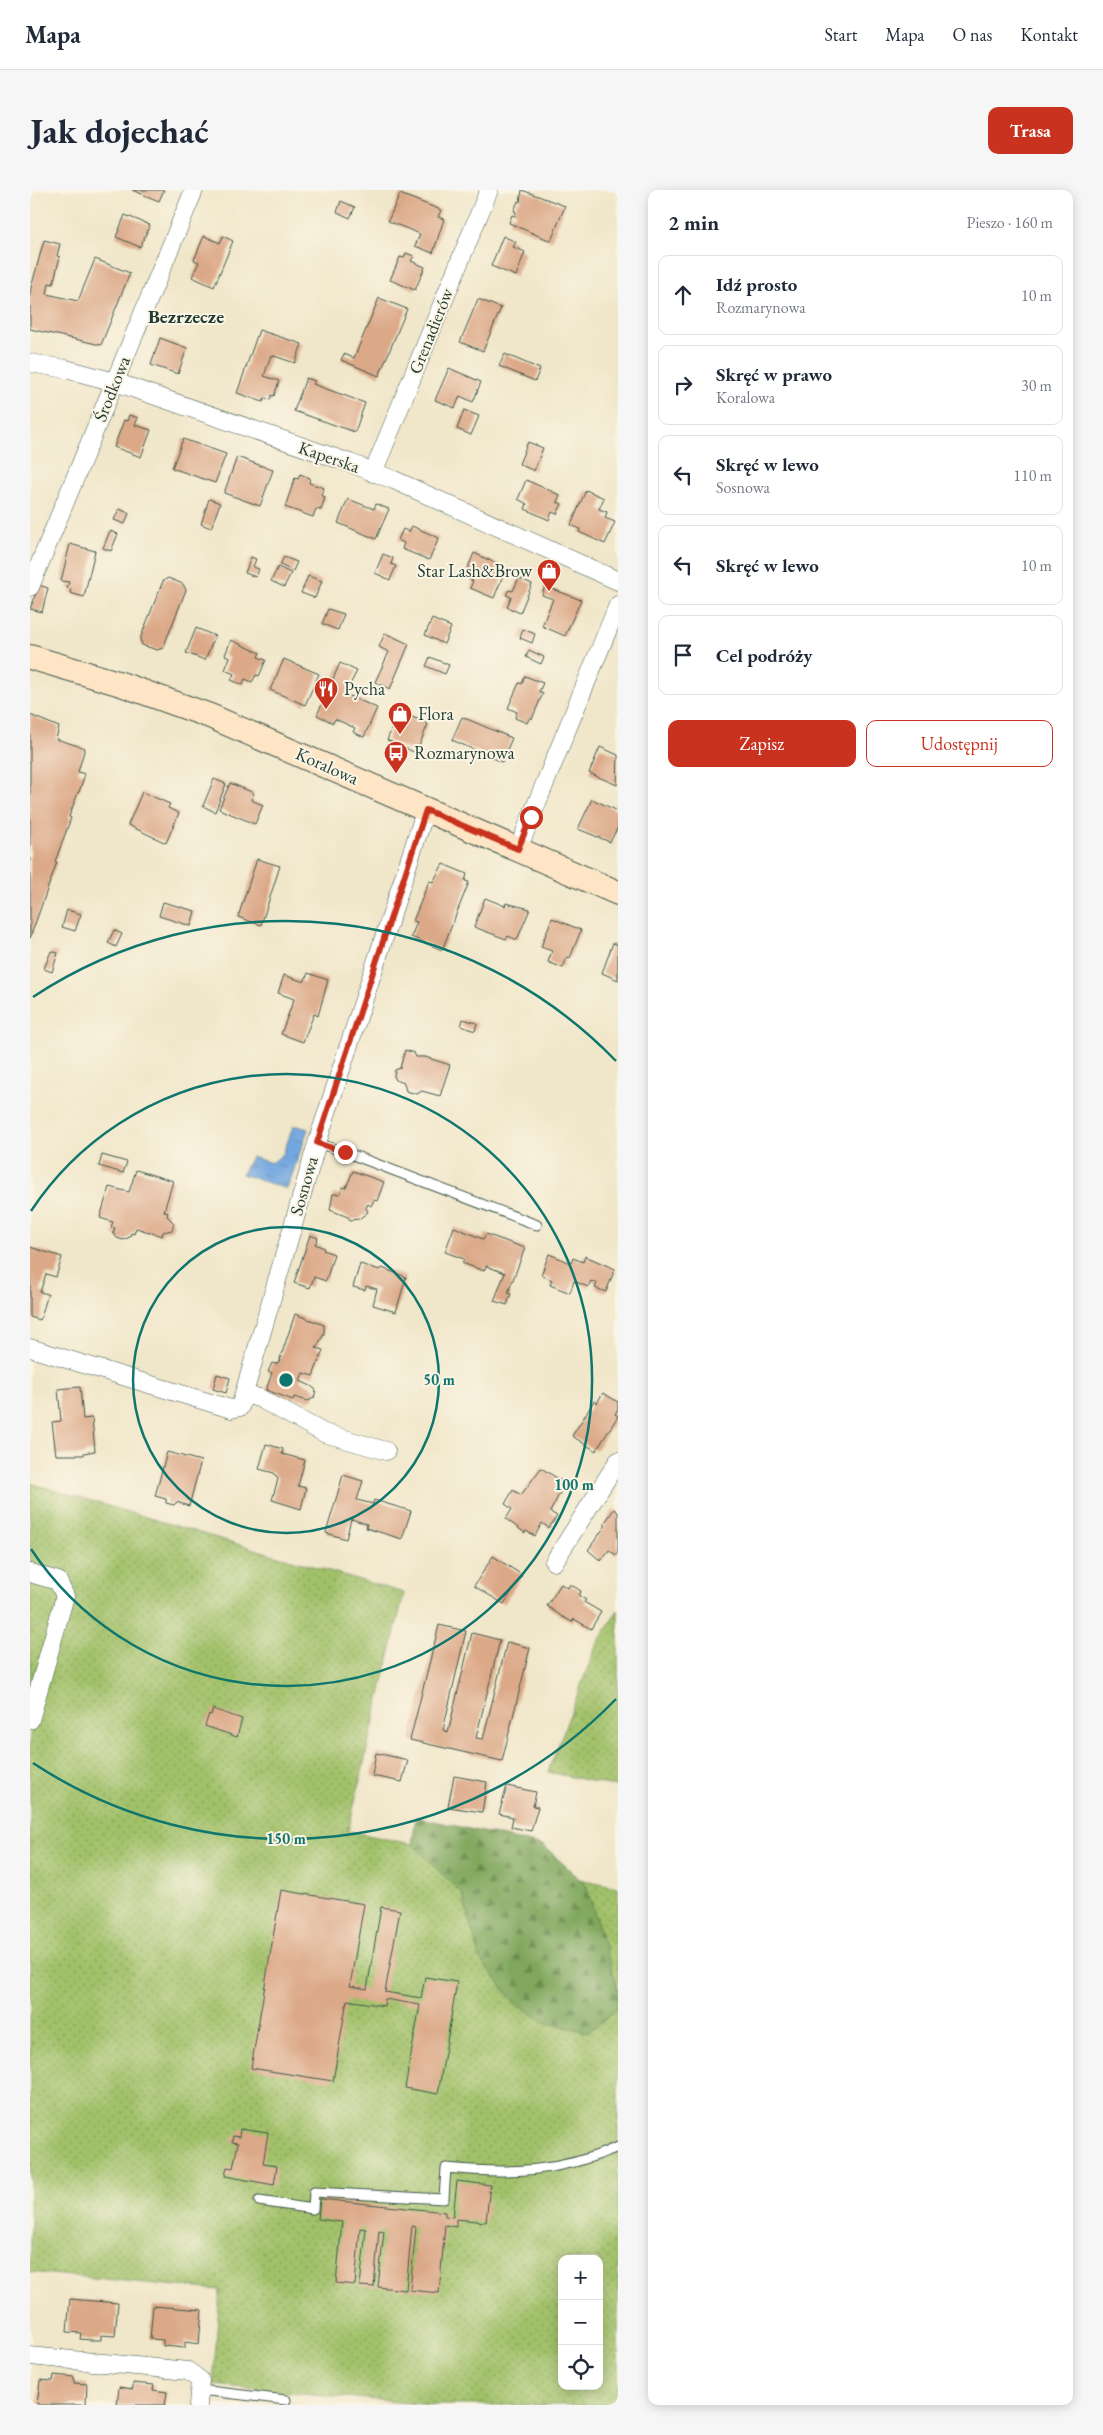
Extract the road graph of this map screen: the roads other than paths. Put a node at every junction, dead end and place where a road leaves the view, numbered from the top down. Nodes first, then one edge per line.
1 (194, 190) edge
2 (489, 190) edge
3 (30, 363) edge
4 (114, 382) junction
5 (373, 472) junction
6 (618, 581) edge
7 (30, 587) edge
8 (618, 605) edge
9 (30, 657) edge
10 (426, 810) junction
11 (518, 849) junction
12 (618, 893) edge
13 (317, 1143) junction
14 (537, 1225) dead end
15 (30, 1348) edge
16 (244, 1394) junction
17 (386, 1451) dead end
18 (618, 1461) edge
19 (554, 1562) dead end
20 (30, 1573) edge
21 (30, 1720) edge
22 (618, 2147) edge
23 (259, 2201) dead end
24 (30, 2356) edge
25 (199, 2398) edge
26 (286, 2400) dead end

1 - 4 street, Środkowa
2 - 5 street, Grenadierów
3 - 4 street, Kaperska
4 - 5 street, Kaperska
4 - 7 street, Środkowa
5 - 6 street, Kaperska
8 - 11 street
9 - 10 street, Koralowa
10 - 11 street, Koralowa
10 - 13 street, Sosnowa
11 - 12 street, Koralowa
13 - 14 lane
13 - 16 street, Sosnowa
15 - 16 street
16 - 17 street
18 - 19 street
20 - 21 street
22 - 23 lane
24 - 25 street
25 - 26 lane

